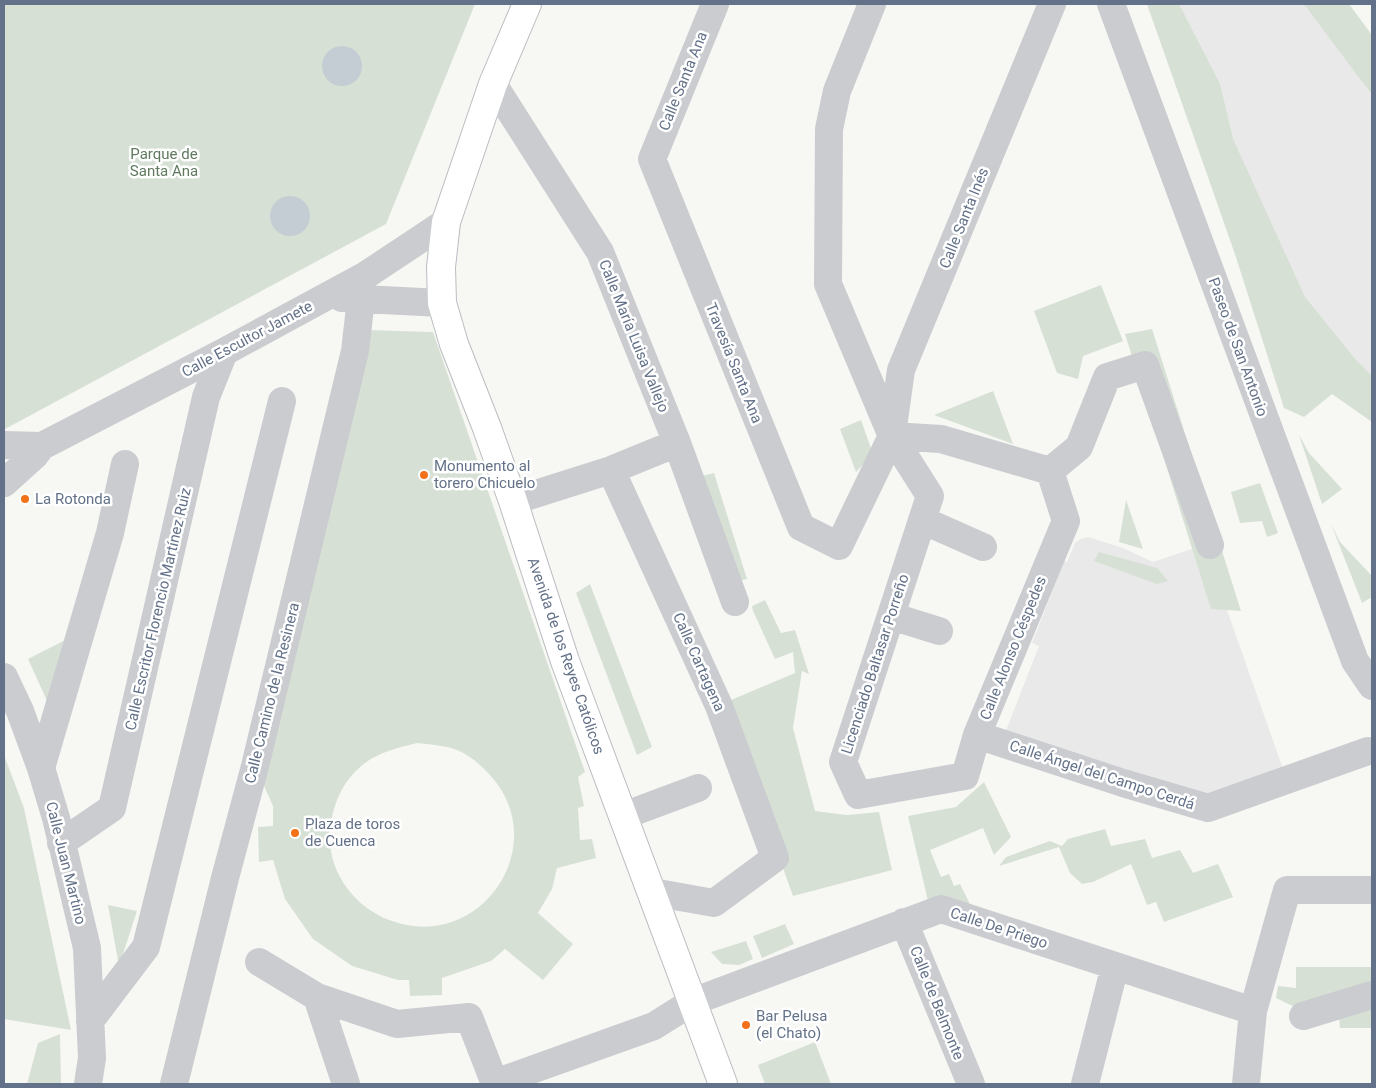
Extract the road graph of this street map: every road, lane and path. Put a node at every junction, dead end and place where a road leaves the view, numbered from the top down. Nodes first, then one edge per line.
1 (527, 4) edge
2 (715, 4) edge
3 (872, 4) edge
4 (1052, 4) edge
5 (1111, 4) edge
6 (493, 84) junction
7 (652, 159) joint
8 (446, 222) junction
9 (323, 298) junction
10 (361, 299) junction
11 (442, 302) junction
12 (224, 352) junction
13 (282, 401) dead end
14 (892, 436) junction
15 (677, 443) junction
16 (4, 445) edge
17 (42, 446) junction
18 (126, 464) dead end
19 (611, 470) junction
20 (1050, 471) junction
21 (4, 483) edge
22 (513, 501) junction
23 (922, 520) junction
24 (1210, 545) dead end
25 (839, 546) joint
26 (983, 547) dead end
27 (735, 602) dead end
28 (891, 616) junction
29 (939, 631) dead end
30 (4, 677) edge
31 (1372, 686) edge
32 (977, 735) junction
33 (1368, 751) dead end
34 (41, 768) junction
35 (965, 776) joint
36 (698, 788) dead end
37 (623, 816) junction
38 (61, 843) junction
39 (1372, 890) edge
40 (652, 892) junction
41 (904, 922) junction
42 (259, 962) dead end
43 (1115, 966) junction
44 (1372, 995) edge
45 (317, 997) junction
46 (692, 1002) junction
47 (1253, 1012) junction
48 (1303, 1016) dead end
49 (90, 1020) junction
50 (92, 1058) junction
51 (88, 1084) edge
52 (103, 1084) edge
53 (174, 1084) edge
54 (346, 1084) edge
55 (495, 1084) edge
56 (723, 1084) edge
57 (970, 1084) edge
58 (1085, 1084) edge
59 (1246, 1084) edge

1 - 6 main road, Avenida de los Reyes Católicos
2 - 7 street, Calle Santa Ana
3 - 14 street
4 - 14 street, Calle Santa Inés
5 - 31 street, Paseo de San Antonio
6 - 8 main road, Avenida de los Reyes Católicos
6 - 15 street, Calle María Luisa Vallejo
7 - 25 street, Travesía Santa Ana
8 - 9 street, Calle Escultor Jamete
8 - 11 main road, Avenida de los Reyes Católicos
9 - 10 street
9 - 12 street, Calle Escultor Jamete
10 - 11 street
10 - 53 street, Calle Camino de la Resinera
11 - 22 main road, Avenida de los Reyes Católicos
12 - 17 street, Calle Escultor Jamete
12 - 38 street, Calle Escritor Florencio Martínez Ruiz
13 - 49 street
14 - 20 street
14 - 23 street, Licenciado Baltasar Porreño
14 - 25 street, Calle Santa Inés
15 - 19 street
15 - 27 street, Calle María Luisa Vallejo
16 - 17 street, Calle Escultor Jamete
17 - 21 street, Calle Escultor Jamete
18 - 34 street
19 - 22 street
19 - 40 street, Calle Cartagena
20 - 24 street
20 - 32 street, Calle Alonso Céspedes
22 - 37 main road, Avenida de los Reyes Católicos
23 - 26 street
23 - 28 street, Licenciado Baltasar Porreño
28 - 29 street
28 - 35 street, Licenciado Baltasar Porreño
30 - 34 street, Calle Juan Martino
32 - 33 street, Calle Ángel del Campo Cerdá
32 - 35 street, Calle Alonso Céspedes
34 - 38 street, Calle Juan Martino
36 - 37 street
37 - 40 main road, Avenida de los Reyes Católicos
38 - 49 street, Calle Juan Martino
39 - 47 street
40 - 46 main road, Avenida de los Reyes Católicos
41 - 43 street, Calle De Priego
41 - 46 street, Calle De Priego
41 - 57 street, Calle de Belmonte
42 - 45 street
43 - 47 street, Calle De Priego
43 - 58 street
44 - 48 street
45 - 54 street
45 - 55 street
46 - 55 street, Calle De Priego
46 - 56 main road, Avenida de los Reyes Católicos
47 - 59 street
49 - 50 street, Calle Juan Martino
50 - 51 street, Calle Juan Martino
50 - 52 street, Calle Juan Martino

